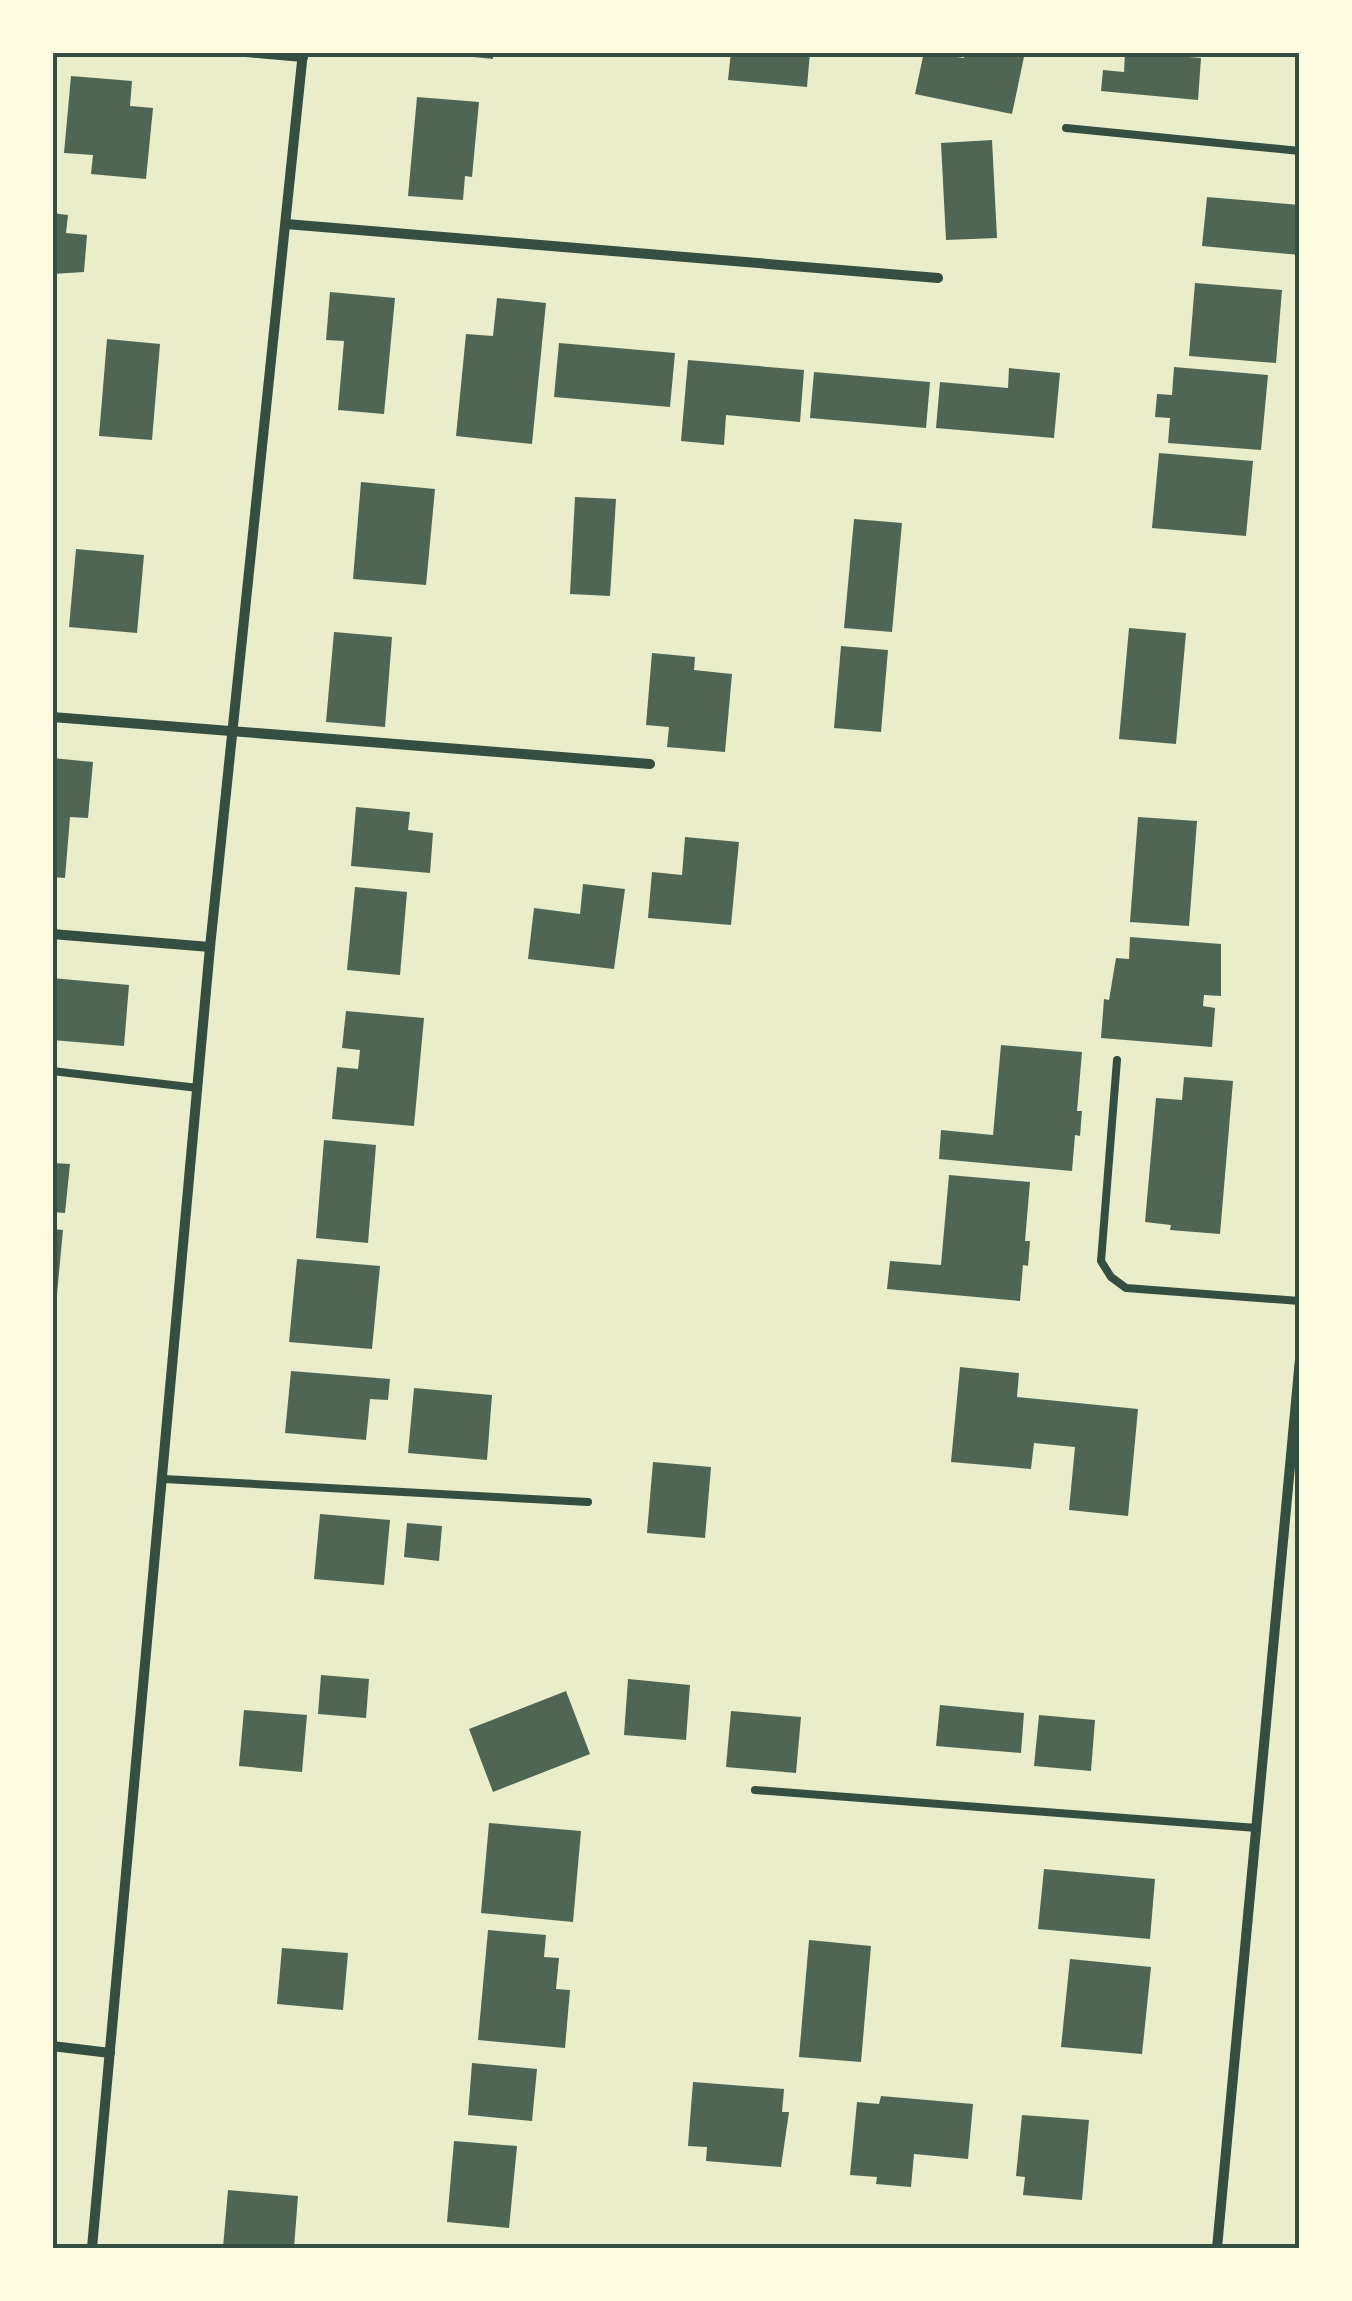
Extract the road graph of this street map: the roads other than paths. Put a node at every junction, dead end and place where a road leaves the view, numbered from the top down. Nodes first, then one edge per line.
1 (246, 52) edge
2 (303, 55) edge
3 (1066, 128) dead end
4 (1300, 151) edge
5 (286, 224) junction
6 (938, 278) dead end
7 (52, 717) edge
8 (232, 732) junction
9 (650, 764) dead end
10 (52, 934) edge
11 (210, 947) junction
12 (1117, 1060) dead end
13 (52, 1071) edge
14 (198, 1088) junction
15 (1300, 1301) edge
16 (1300, 1359) edge
17 (164, 1479) junction
18 (1293, 1496) edge
19 (588, 1502) dead end
20 (756, 1790) dead end
21 (1257, 1828) junction
22 (52, 2046) edge
23 (110, 2052) junction
24 (92, 2248) edge
25 (1217, 2248) edge

1 - 2 street
2 - 5 street
3 - 4 lane
5 - 6 street
5 - 8 street
7 - 8 street
8 - 9 street
8 - 11 street
10 - 11 street
11 - 14 street
12 - 15 lane
13 - 14 lane
14 - 17 street
16 - 18 street
17 - 19 lane
17 - 23 street
18 - 21 street
20 - 21 lane
21 - 25 street
22 - 23 street
23 - 24 street

